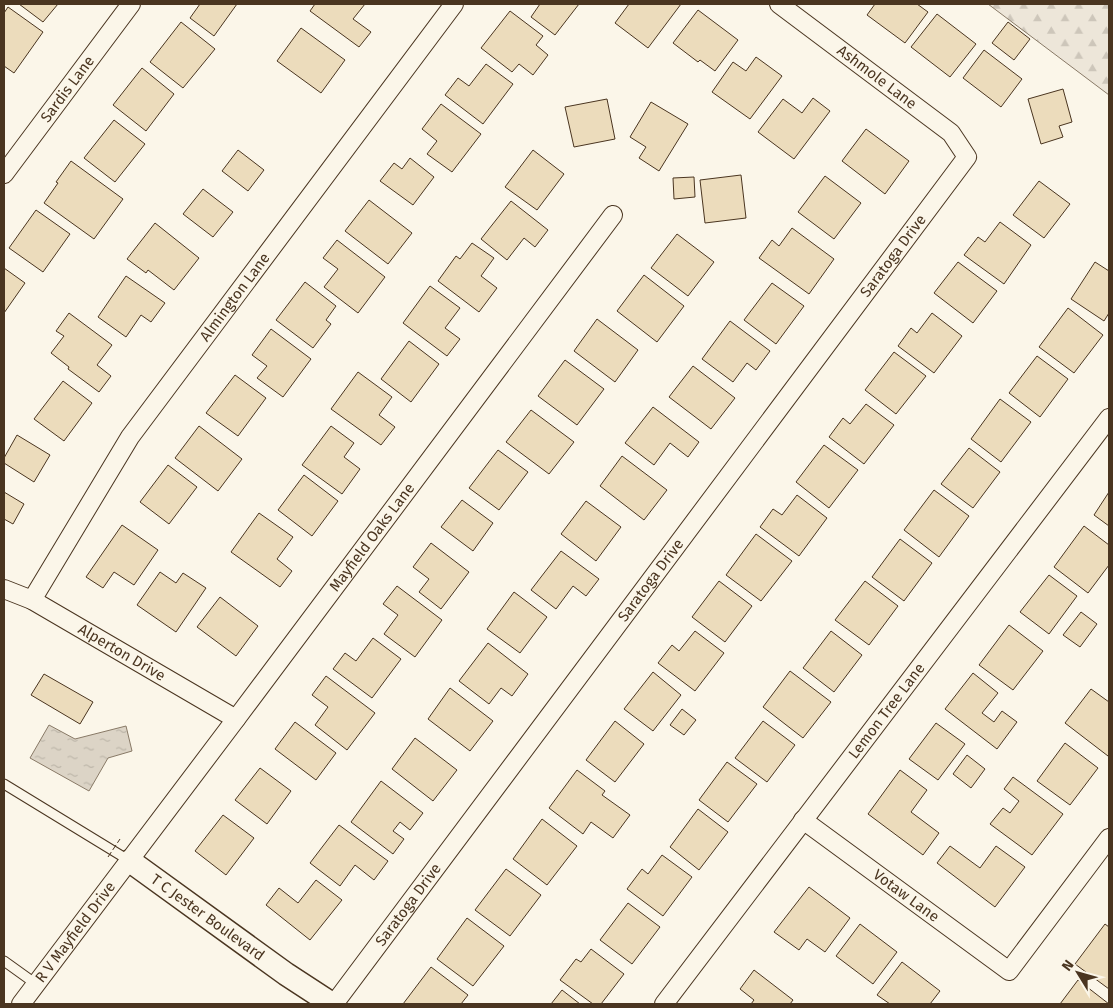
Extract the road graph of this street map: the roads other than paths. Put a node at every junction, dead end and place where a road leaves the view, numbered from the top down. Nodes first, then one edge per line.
1 (131, 4) edge
2 (454, 4) edge
3 (779, 4) edge
4 (967, 157) joint
5 (4, 174) edge
6 (613, 215) dead end
7 (1109, 418) edge
8 (4, 589) edge
9 (32, 600) junction
10 (236, 719) junction
11 (4, 784) edge
12 (803, 820) junction
13 (1109, 838) edge
14 (130, 861) junction
15 (4, 961) edge
16 (286, 974) junction
17 (36, 984) junction
18 (21, 1004) edge
19 (306, 1004) edge
20 (333, 1004) edge
21 (664, 1004) edge

1 - 5 street, Sardis Lane
2 - 9 street, Almington Lane
3 - 4 street, Ashmole Lane
4 - 20 street, Saratoga Drive
6 - 10 street, Mayfield Oaks Lane
7 - 12 street, Lemon Tree Lane
8 - 9 street, Alperton Drive
9 - 10 street, Alperton Drive
10 - 14 street, Mayfield Oaks Lane
11 - 14 lane
12 - 13 street, Votaw Lane
12 - 21 street, Lemon Tree Lane
14 - 16 street, T C Jester Boulevard
14 - 17 street, R V Mayfield Drive
15 - 17 lane
16 - 19 street, T C Jester Boulevard
16 - 20 street, T C Jester Boulevard
17 - 18 street, R V Mayfield Drive

